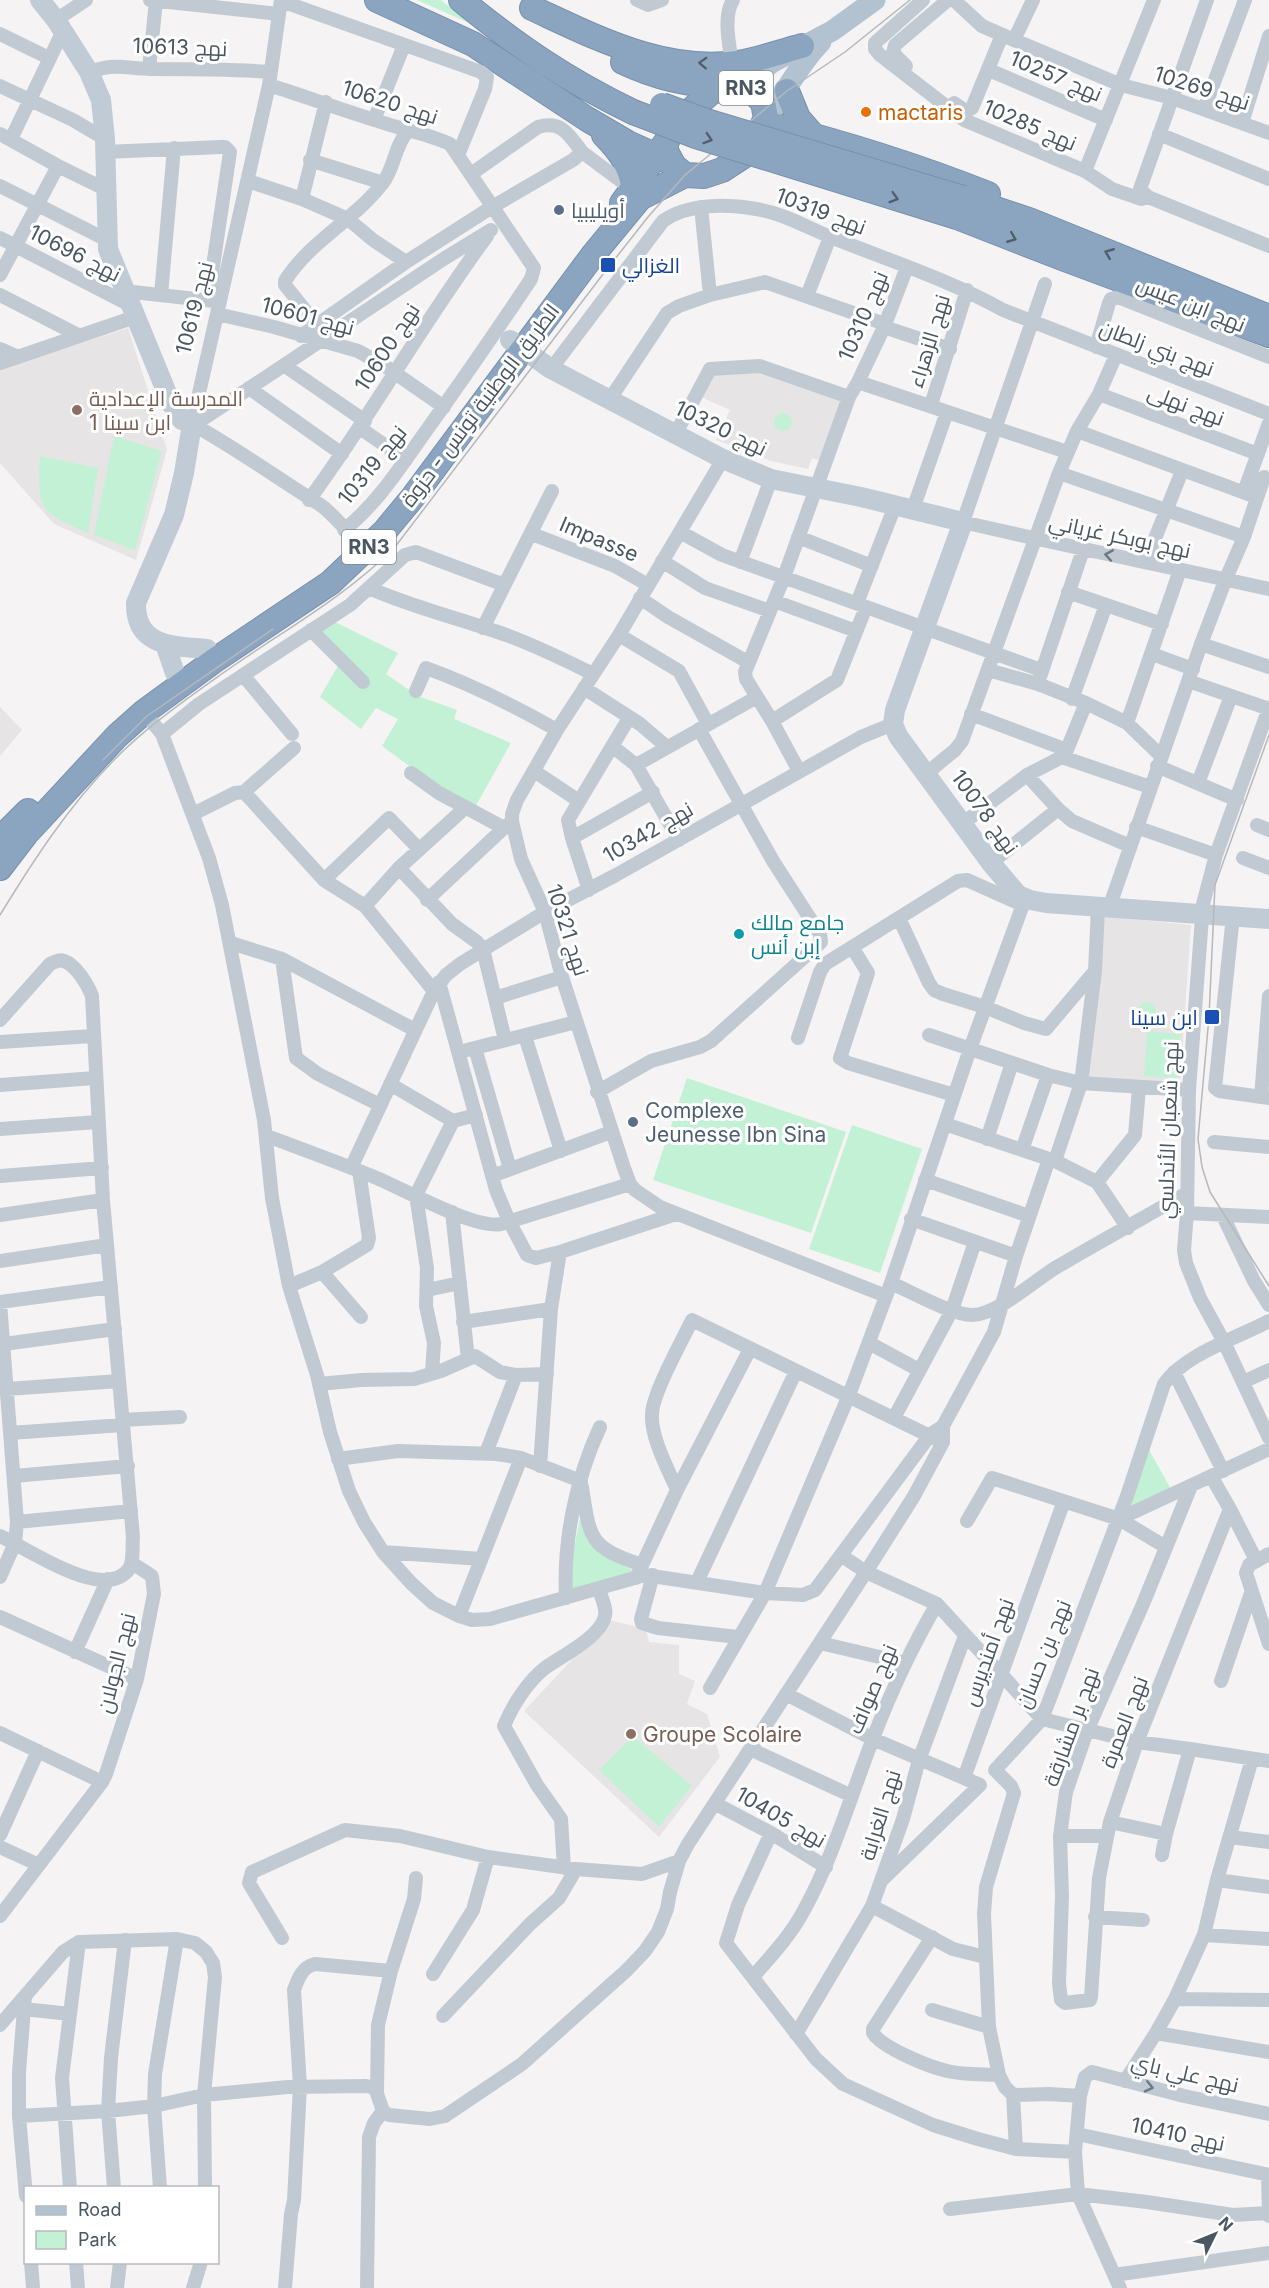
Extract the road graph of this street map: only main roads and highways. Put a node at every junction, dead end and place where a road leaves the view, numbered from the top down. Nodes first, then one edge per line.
1 (376, 0) edge
2 (400, 0) edge
3 (461, 0) edge
4 (486, 0) edge
5 (867, 2) edge
6 (526, 4) edge
7 (832, 31) junction
8 (802, 46) joint
9 (733, 78) junction
10 (787, 91) junction
11 (637, 104) junction
12 (587, 119) junction
13 (766, 120) junction
14 (812, 134) junction
15 (671, 152) junction
16 (633, 190) junction
17 (960, 207) junction
18 (1066, 236) junction
19 (1200, 299) junction
20 (1269, 317) edge
21 (1269, 335) edge
22 (516, 344) junction
23 (0, 835) edge
24 (0, 868) edge

1 - 12 highway
2 - 15 highway
3 - 11 highway
4 - 11 highway
5 - 7 main road, RN3
9 -> 6 highway
7 - 8 main road, RN3
7 - 10 main road, RN3
8 - 9 highway
9 - 13 highway, RN3
9 - 15 highway, RN3
10 - 13 main road, RN3
10 - 14 highway
11 - 17 highway, bridge
12 - 15 highway
12 - 16 highway
13 - 14 highway
13 - 15 highway, RN3
14 - 18 highway
15 - 16 highway, الطريق الوطنية تونس - حزوة / RN3
15 - 22 highway, الطريق الوطنية تونس - حزوة / RN3
16 - 22 highway, الطريق الوطنية تونس - حزوة / RN3
17 - 18 highway
17 -> 19 highway
19 -> 18 highway
19 - 20 highway
19 - 21 highway
22 - 23 highway, الطريق الوطنية تونس - حزوة / RN3
22 - 24 highway, الطريق الوطنية تونس - حزوة / RN3

